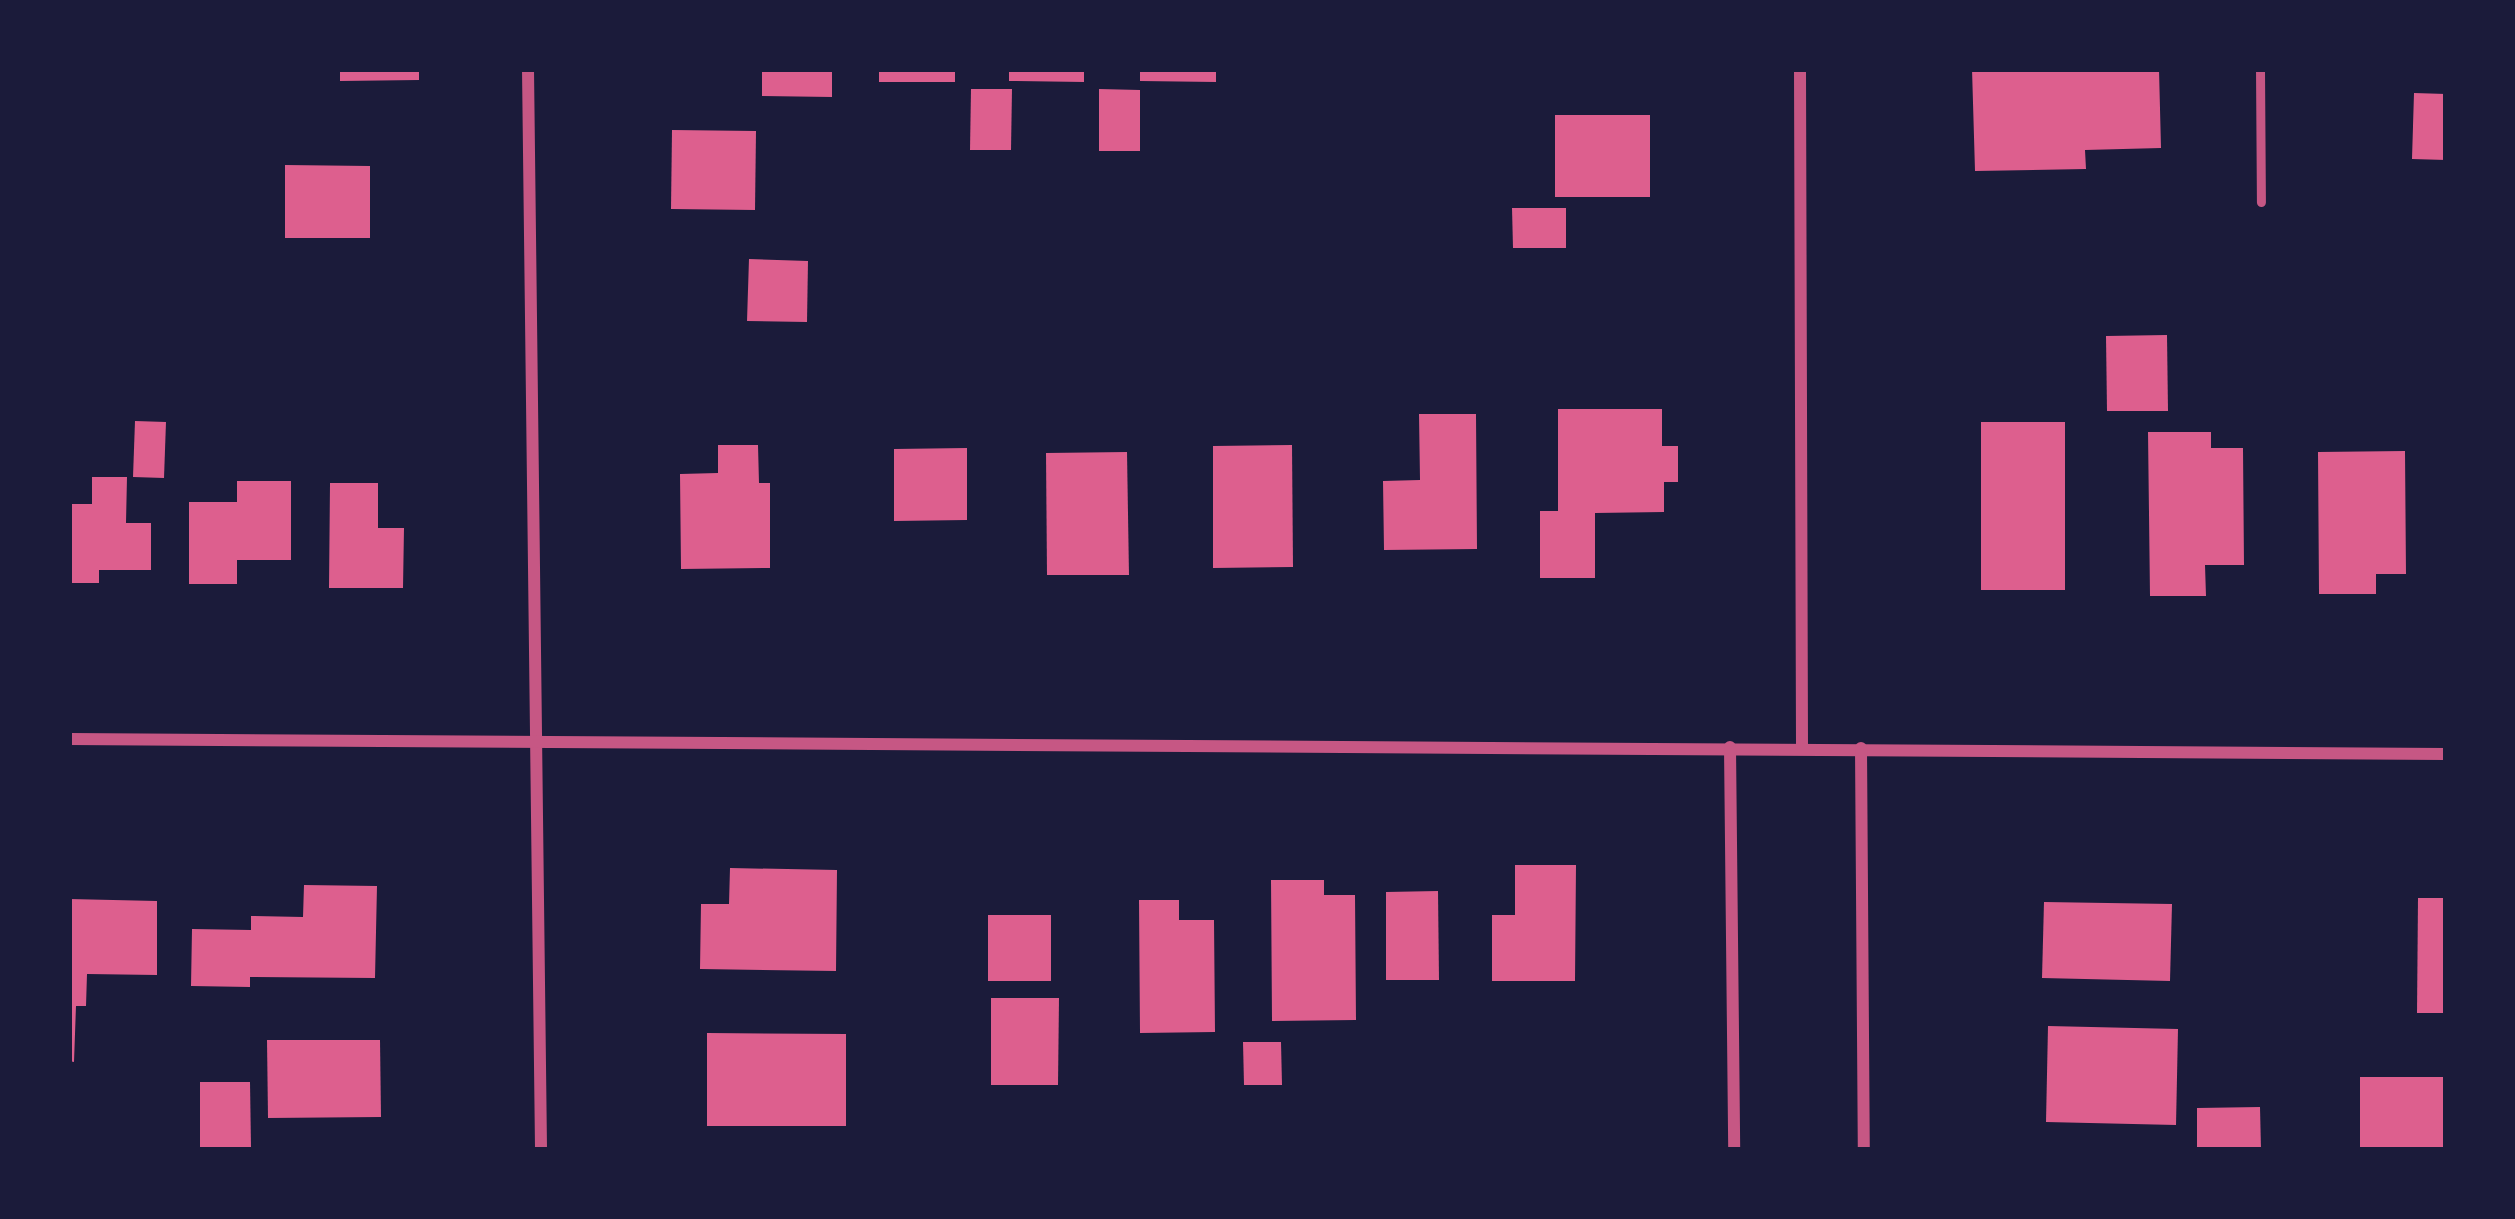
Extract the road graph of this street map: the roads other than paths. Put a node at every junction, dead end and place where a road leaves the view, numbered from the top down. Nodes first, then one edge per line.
1 (527, 69) edge
2 (1797, 69) edge
3 (2260, 69) edge
4 (2261, 202) dead end
5 (69, 740) edge
6 (536, 741) junction
7 (1730, 747) junction
8 (1802, 748) junction
9 (1861, 748) junction
10 (2446, 754) edge
11 (541, 1150) edge
12 (1734, 1150) edge
13 (1864, 1150) edge

1 - 6 street
2 - 8 street
3 - 4 lane
5 - 6 street
6 - 7 street
6 - 11 street
7 - 8 street
7 - 12 street
8 - 9 street
9 - 10 street
9 - 13 street

